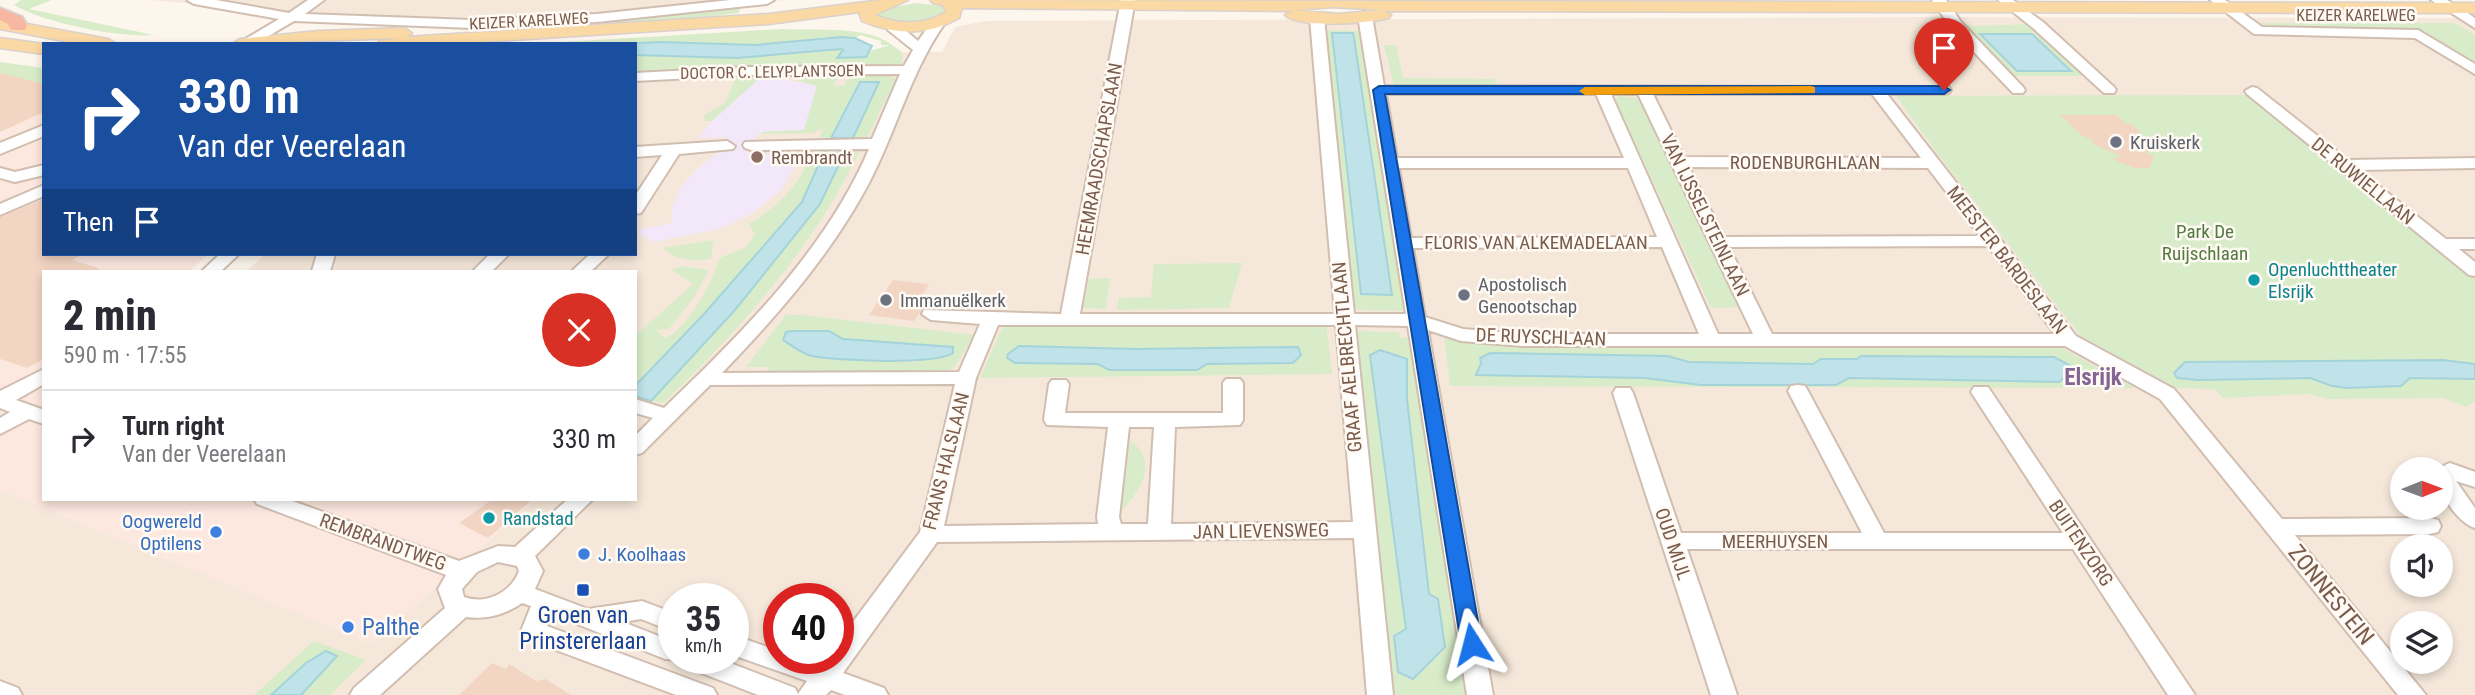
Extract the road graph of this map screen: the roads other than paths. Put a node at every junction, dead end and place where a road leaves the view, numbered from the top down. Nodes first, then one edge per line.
1 (5, 0) edge
2 (194, 0) edge
3 (317, 0) edge
4 (767, 0) edge
5 (900, 0) edge
6 (750, 1) edge
7 (944, 1) edge
8 (1663, 3) edge
9 (881, 5) junction
10 (0, 6) edge
11 (1127, 6) edge
12 (1944, 7) edge
13 (2013, 7) edge
14 (2227, 7) edge
15 (1312, 8) edge
16 (1366, 8) edge
17 (2463, 12) edge
18 (0, 13) edge
19 (290, 17) junction
20 (769, 19) junction
21 (943, 21) junction
22 (9, 25) edge
23 (275, 26) junction
24 (887, 26) junction
25 (508, 34) junction
26 (98, 42) edge
27 (237, 42) edge
28 (247, 42) edge
29 (271, 42) edge
30 (410, 42) edge
31 (0, 43) edge
32 (42, 49) edge
33 (921, 50) junction
34 (910, 70) junction
35 (2475, 70) edge
36 (637, 77) edge
37 (1379, 90) junction
38 (1877, 90) junction
39 (1944, 90) dead end
40 (2018, 90) dead end
41 (2109, 90) dead end
42 (1602, 91) junction
43 (1644, 91) junction
44 (2252, 91) dead end
45 (42, 131) edge
46 (879, 144) junction
47 (751, 145) dead end
48 (727, 146) dead end
49 (0, 149) edge
50 (674, 149) junction
51 (637, 152) edge
52 (1679, 162) junction
53 (1391, 163) junction
54 (1633, 163) junction
55 (1931, 163) junction
56 (2475, 163) edge
57 (2344, 165) junction
58 (42, 170) edge
59 (0, 173) edge
60 (42, 191) edge
61 (3, 206) edge
62 (637, 206) edge
63 (1993, 241) junction
64 (1668, 242) junction
65 (1718, 242) junction
66 (1404, 243) junction
67 (2442, 244) junction
68 (2475, 244) edge
69 (228, 256) edge
70 (498, 256) edge
71 (598, 256) edge
72 (212, 270) edge
73 (483, 270) edge
74 (582, 270) edge
75 (2475, 271) edge
76 (931, 314) dead end
77 (1070, 318) junction
78 (1343, 318) junction
79 (991, 319) junction
80 (1417, 320) junction
81 (1712, 339) junction
82 (1765, 339) junction
83 (2069, 340) junction
84 (42, 376) edge
85 (966, 378) junction
86 (706, 379) junction
87 (1233, 383) dead end
88 (1059, 384) dead end
89 (1798, 391) dead end
90 (1980, 392) dead end
91 (1623, 393) dead end
92 (2167, 394) joint
93 (0, 401) edge
94 (637, 407) edge
95 (36, 414) edge
96 (668, 416) junction
97 (1123, 420) junction
98 (1165, 420) junction
99 (0, 427) edge
100 (637, 446) edge
101 (2475, 480) edge
102 (270, 501) edge
103 (580, 501) edge
104 (2475, 520) edge
105 (2430, 526) dead end
106 (2276, 527) junction
107 (1364, 530) junction
108 (1158, 531) junction
109 (1111, 532) junction
110 (931, 534) junction
111 (1877, 540) junction
112 (1672, 541) junction
113 (2080, 541) junction
114 (520, 556) junction
115 (461, 571) junction
116 (519, 592) junction
117 (544, 603) junction
118 (460, 607) junction
119 (658, 616) edge
120 (587, 619) junction
121 (658, 646) edge
122 (749, 653) edge
123 (732, 674) edge
124 (818, 686) edge
125 (0, 691) edge
126 (9, 695) edge
127 (363, 695) edge
128 (704, 695) edge
129 (786, 695) edge
130 (875, 695) edge
131 (1380, 695) edge
132 (1480, 695) edge
133 (1724, 695) edge
134 (2182, 695) edge
135 (2413, 695) edge

1 - 10 highway
2 - 19 street, KEIZER KARELWEG
3 - 19 street
4 - 6 street, KEIZER KARELWEG
5 - 9 main road, KEIZER KARELWEG
6 - 19 street, KEIZER KARELWEG
7 - 11 main road
7 - 21 main road
8 - 12 main road, KEIZER KARELWEG
8 - 16 main road, KEIZER KARELWEG
9 - 20 main road, KEIZER KARELWEG
9 - 24 main road
11 - 15 main road
11 - 21 main road
11 - 77 street, HEEMRAADSCHAPSLAAN
12 - 13 main road, KEIZER KARELWEG
12 - 16 main road, KEIZER KARELWEG
12 - 40 street
13 - 14 main road, KEIZER KARELWEG
13 - 41 street
14 - 17 main road, KEIZER KARELWEG
14 - 35 street
15 - 16 main road
15 - 78 street, GRAAF AELBRECHTLAAN
16 - 37 street
18 - 22 highway
19 - 23 street
20 - 24 main road, KEIZER KARELWEG
20 - 25 main road, KEIZER KARELWEG
21 - 24 main road, KEIZER KARELWEG
21 - 33 street
22 - 26 main road
23 - 27 street
23 - 28 street
24 - 33 street
25 - 29 main road, KEIZER KARELWEG
25 - 30 main road, KEIZER KARELWEG
31 - 32 main road
33 - 34 street
34 - 36 street, DOCTOR C. LELYPLANTSOEN
34 - 46 street
37 - 42 street
37 - 53 street
38 - 39 street
38 - 43 street
38 - 55 street, MEESTER BARDESLAAN
42 - 43 street
42 - 54 street
43 - 52 street, VAN IJSSELSTEINLAAN
44 - 57 street, DE RUWIELLAAN
45 - 49 street
46 - 47 street
46 - 86 street
48 - 50 street
50 - 51 street
50 - 62 street
52 - 55 street, RODENBURGHLAAN
52 - 65 street, VAN IJSSELSTEINLAAN
53 - 54 street
53 - 66 street
54 - 64 street
55 - 63 street, MEESTER BARDESLAAN
56 - 57 street
57 - 67 street, DE RUWIELLAAN
58 - 59 street
60 - 61 street
63 - 65 street
63 - 83 street, MEESTER BARDESLAAN
64 - 66 street, FLORIS VAN ALKEMADELAAN
64 - 81 street
65 - 82 street, VAN IJSSELSTEINLAAN
66 - 80 street
67 - 68 street
67 - 75 street, DE RUWIELLAAN
69 - 72 street
70 - 73 street
71 - 74 street
76 - 79 street, DE RUYSCHLAAN
77 - 78 street, DE RUYSCHLAAN
77 - 79 street, DE RUYSCHLAAN
78 - 80 street, DE RUYSCHLAAN
78 - 107 street, GRAAF AELBRECHTLAAN
79 - 85 street, FRANS HALSLAAN
80 - 81 street, DE RUYSCHLAAN
80 - 132 street
81 - 82 street, DE RUYSCHLAAN
82 - 83 street, DE RUYSCHLAAN
83 - 92 street, MEESTER BARDESLAAN
84 - 93 street
85 - 86 street
85 - 110 street, FRANS HALSLAAN
86 - 96 street
87 - 98 street
88 - 97 street
89 - 111 street
90 - 113 street, BUITENZORG
91 - 112 street, OUD MIJL
92 - 106 street, ZONNESTEIN
93 - 95 street
94 - 96 street
95 - 99 street
96 - 100 street
97 - 98 street
97 - 109 street
98 - 108 street
101 - 104 street
102 - 115 street, REMBRANDTWEG
103 - 114 street
105 - 106 street, ZONNESTEIN
106 - 135 street, ZONNESTEIN
107 - 108 street, JAN LIEVENSWEG
107 - 131 street, GRAAF AELBRECHTLAAN
108 - 109 street, JAN LIEVENSWEG
109 - 110 street, JAN LIEVENSWEG
110 - 124 street, FRANS HALSLAAN
111 - 112 street, MEERHUYSEN
111 - 113 street, MEERHUYSEN
112 - 133 street, OUD MIJL
113 - 134 street, BUITENZORG
114 - 115 street
114 - 116 street
115 - 118 street
116 - 117 street
116 - 118 street
117 - 120 street
117 - 128 street
118 - 127 street
119 - 120 street
120 - 121 street
122 - 124 street
123 - 129 street
124 - 130 street
125 - 126 street

